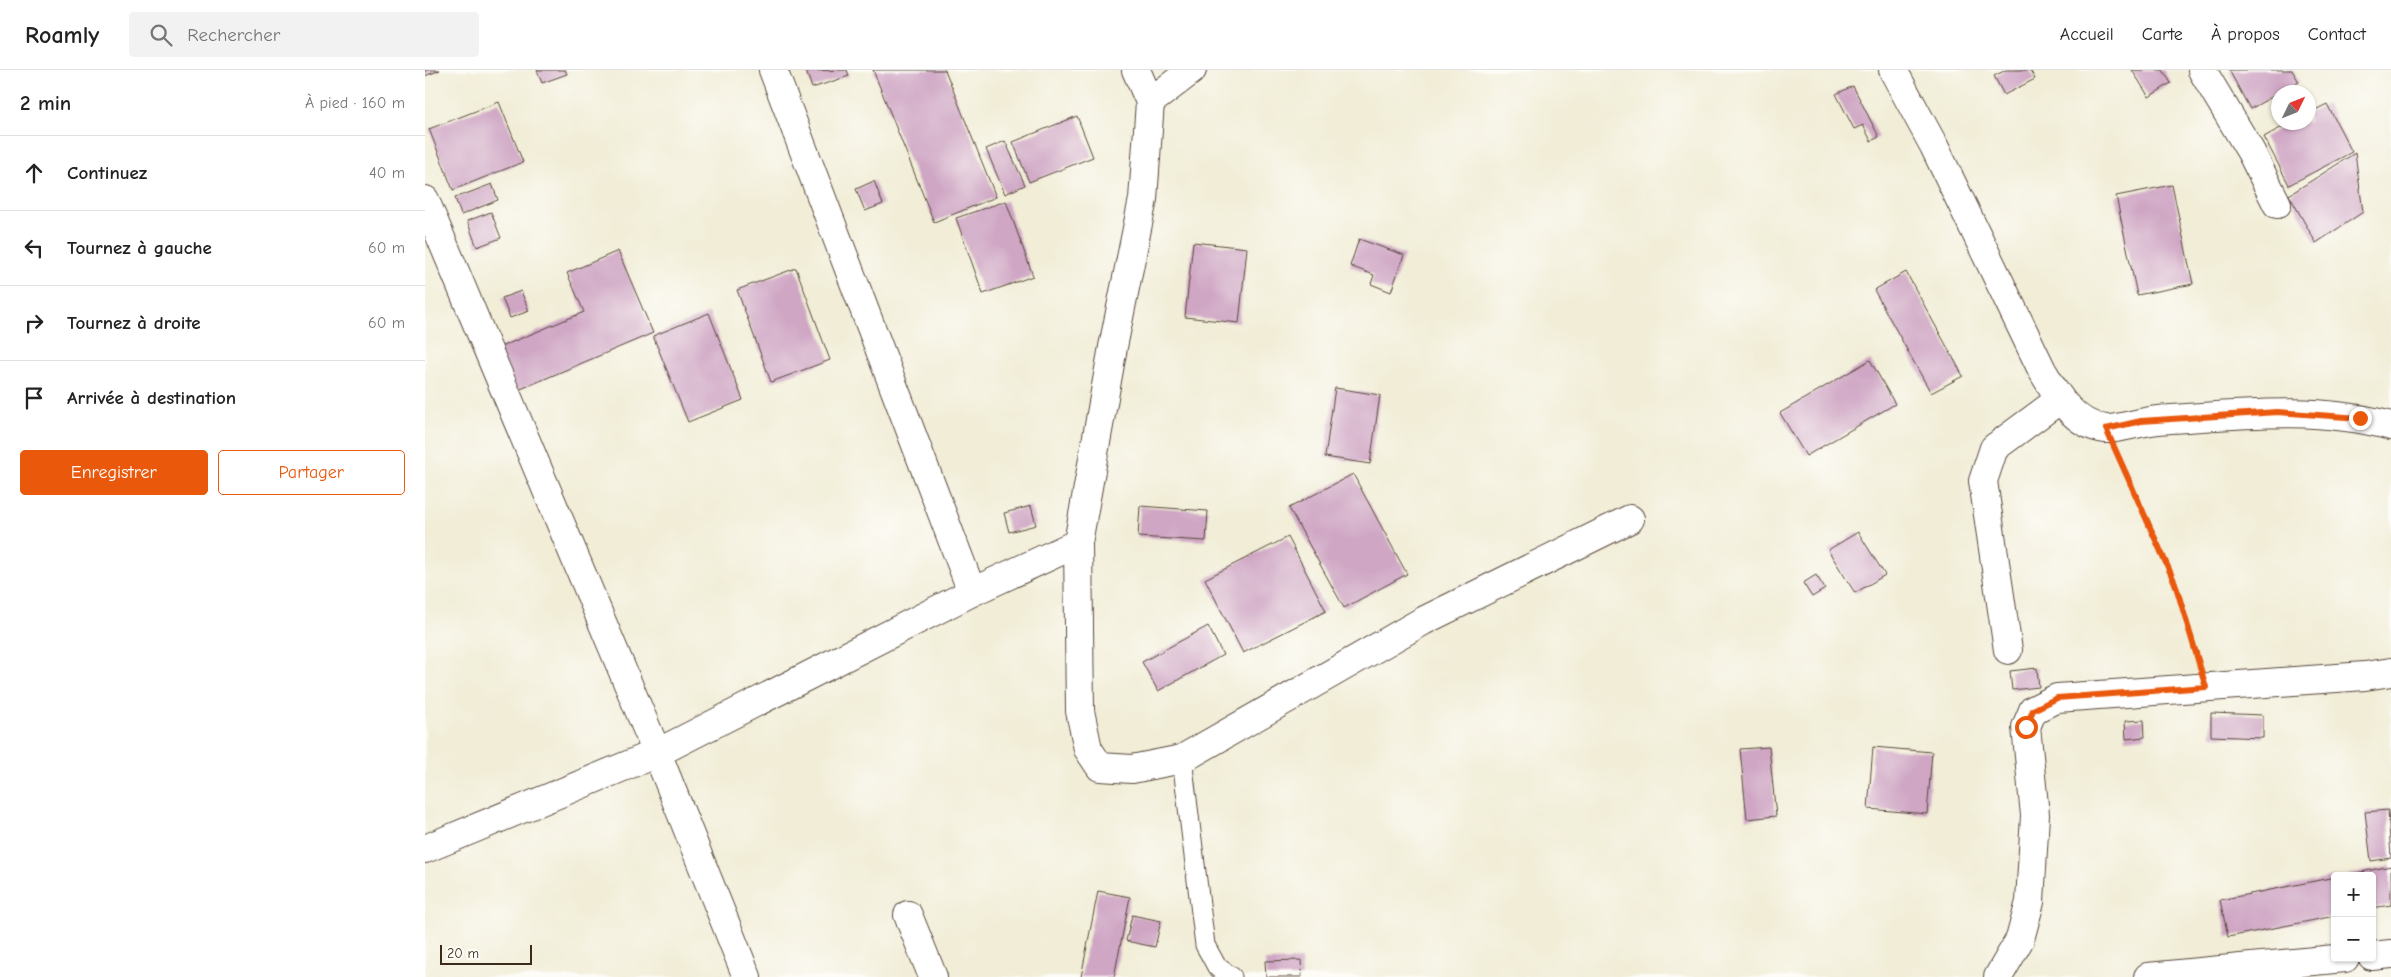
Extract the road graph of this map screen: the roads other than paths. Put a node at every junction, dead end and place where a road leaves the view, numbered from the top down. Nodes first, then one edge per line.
1 (773, 70) edge
2 (1136, 70) edge
3 (1192, 70) edge
4 (1893, 70) edge
5 (2202, 70) edge
6 (1150, 102) junction
7 (425, 200) edge
8 (2277, 204) dead end
9 (2059, 400) junction
10 (2391, 426) edge
11 (1630, 519) dead end
12 (1078, 543) junction
13 (972, 592) junction
14 (2008, 650) dead end
15 (2391, 672) edge
16 (657, 753) junction
17 (1182, 759) junction
18 (425, 849) edge
19 (908, 915) dead end
20 (2391, 954) edge
21 (2376, 956) edge
22 (2331, 959) edge
23 (747, 977) edge
24 (933, 977) edge
25 (1232, 977) edge
26 (1998, 977) edge
27 (2148, 977) edge

1 - 13 street
2 - 6 street
3 - 6 street
4 - 9 street
5 - 8 street
6 - 12 street
7 - 16 street
9 - 10 street
9 - 14 street
11 - 17 street
12 - 13 street
12 - 17 street
13 - 16 street
15 - 26 street
16 - 18 street
16 - 23 street
17 - 25 lane
19 - 24 street
20 - 21 street
22 - 27 street

